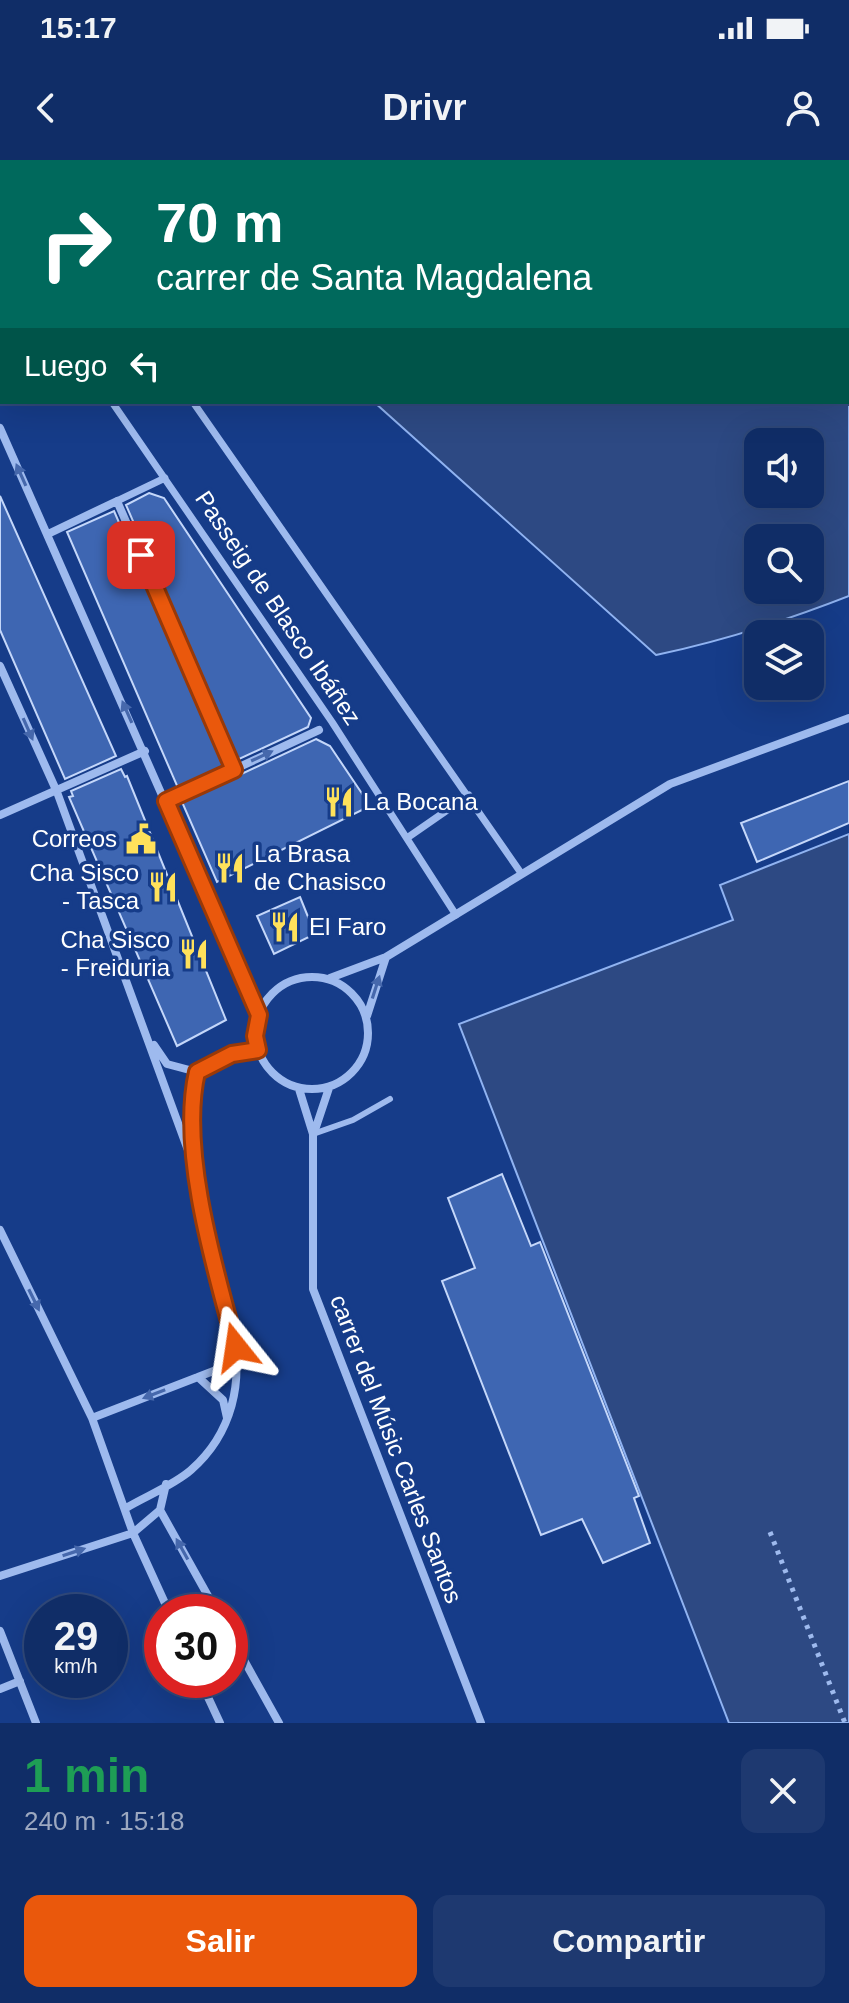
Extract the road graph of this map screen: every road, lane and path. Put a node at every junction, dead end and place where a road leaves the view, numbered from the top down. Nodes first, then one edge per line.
1 (113, 404) edge
2 (194, 404) edge
3 (0, 428) edge
4 (165, 478) junction
5 (117, 501) junction
6 (48, 534) junction
7 (0, 666) edge
8 (849, 718) edge
9 (332, 722) junction
10 (319, 730) joint
11 (145, 751) junction
12 (234, 770) junction
13 (57, 792) junction
14 (469, 795) junction
15 (166, 801) junction
16 (0, 815) edge
17 (407, 838) junction
18 (521, 873) junction
19 (456, 915) junction
20 (386, 957) junction
21 (330, 978) junction
22 (259, 1015) junction
23 (367, 1016) junction
24 (147, 1035) junction
25 (258, 1050) junction
26 (197, 1072) junction
27 (329, 1088) junction
28 (299, 1089) junction
29 (390, 1099) dead end
30 (313, 1134) junction
31 (193, 1164) junction
32 (0, 1230) edge
33 (227, 1315) junction
34 (198, 1377) junction
35 (92, 1418) junction
36 (227, 1423) junction
37 (166, 1484) junction
38 (126, 1508) junction
39 (160, 1510) junction
40 (770, 1532) dead end
41 (133, 1533) junction
42 (0, 1576) edge
43 (161, 1594) edge
44 (207, 1594) edge
45 (0, 1631) edge
46 (248, 1667) edge
47 (20, 1681) junction
48 (0, 1689) edge
49 (208, 1698) edge
50 (36, 1723) edge
51 (220, 1723) edge
52 (279, 1723) edge
53 (481, 1723) edge
54 (845, 1723) edge

1 - 4 street, Passeig de Blasco Ibáñez
2 - 14 street, Passeig de Blasco Ibáñez
6 -> 3 street
4 - 5 street
4 - 9 street, Passeig de Blasco Ibáñez
5 - 6 street
5 - 12 street
11 -> 6 street
7 -> 13 street
8 - 18 street
9 - 10 street
9 - 17 street, Passeig de Blasco Ibáñez
12 -> 10 street
11 - 13 street
11 - 15 street
12 - 15 street
13 - 16 street
13 - 24 street
14 - 17 street
14 - 18 street, Passeig de Blasco Ibáñez
15 - 22 street
17 - 19 street, Passeig de Blasco Ibáñez
18 - 19 street
19 - 20 street
20 - 21 street
23 -> 20 street
21 - 22 street
21 - 23 street
22 - 25 street
23 - 27 street
24 - 26 street
24 - 31 street
25 - 26 street
25 - 28 street
26 - 31 street
27 - 28 street
27 - 30 street, carrer del Músic Carles Santos
28 - 30 street, carrer del Músic Carles Santos
29 - 30 lane
30 - 53 street, carrer del Músic Carles Santos
31 - 33 street
32 -> 35 street
33 - 34 street
33 - 36 street
34 -> 35 street
34 - 36 street
35 - 38 street
36 - 37 street
37 - 38 street
37 - 39 street
38 - 41 street
39 - 41 street
44 -> 39 street
40 - 54 path
42 -> 41 street
41 - 43 street
45 - 47 street
46 - 52 street
47 - 48 street
47 - 50 street
49 - 51 street

